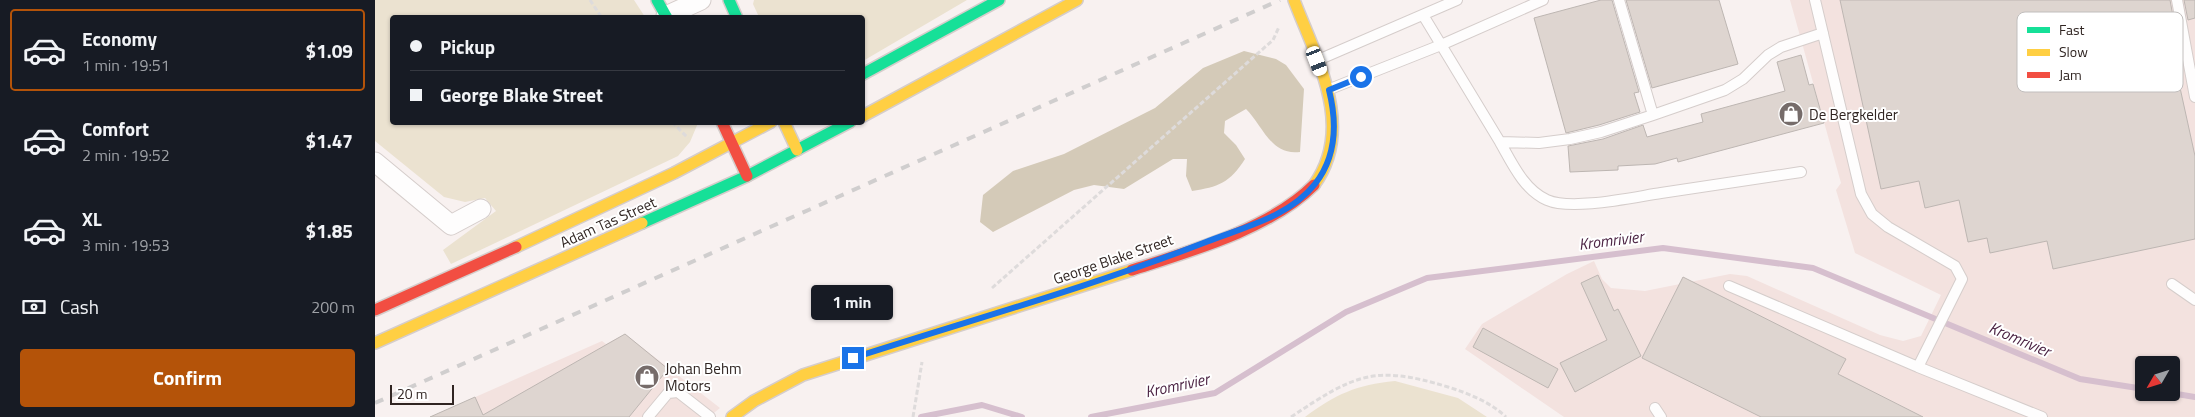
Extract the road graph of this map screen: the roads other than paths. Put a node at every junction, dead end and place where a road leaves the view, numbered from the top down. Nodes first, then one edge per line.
1 (701, 0) edge
2 (729, 0) edge
3 (999, 0) edge
4 (1077, 0) edge
5 (1295, 0) edge
6 (1457, 0) edge
7 (1543, 0) edge
8 (1619, 0) edge
9 (1815, 0) edge
10 (663, 11) edge
11 (736, 15) edge
12 (1423, 15) junction
13 (2183, 32) edge
14 (1823, 33) junction
15 (1441, 45) junction
16 (1317, 61) junction
17 (865, 73) edge
18 (1329, 90) junction
19 (2195, 97) edge
20 (865, 115) edge
21 (1653, 115) junction
22 (724, 125) edge
23 (766, 125) edge
24 (785, 125) edge
25 (844, 125) edge
26 (1500, 142) junction
27 (733, 144) junction
28 (797, 150) junction
29 (375, 162) edge
30 (1801, 172) dead end
31 (747, 176) junction
32 (481, 209) dead end
33 (2172, 284) dead end
34 (1729, 286) dead end
35 (2195, 300) edge
36 (375, 310) edge
37 (375, 344) edge
38 (1918, 366) junction
39 (1655, 408) dead end
40 (648, 417) edge
41 (710, 417) edge
42 (732, 417) edge
43 (1661, 417) edge
44 (2042, 417) edge

1 - 10 street
2 - 11 main road
3 - 17 main road
4 - 20 main road
5 - 16 main road, George Blake Street
6 - 12 lane
7 - 15 lane
8 - 21 lane
9 - 14 lane
12 - 15 lane
12 - 16 lane
13 - 19 lane
14 - 21 lane
14 - 38 lane
15 - 18 lane
15 - 26 lane
16 - 18 main road, George Blake Street
18 - 42 main road, George Blake Street
21 - 26 lane
22 - 27 main road
23 - 27 main road, Adam Tas Street
24 - 28 main road
25 - 28 main road, Adam Tas Street
26 - 30 lane
27 - 31 main road
27 - 36 main road, Adam Tas Street
28 - 31 main road, Adam Tas Street
29 - 32 street
31 - 37 main road, Adam Tas Street
33 - 35 lane
34 - 38 lane
38 - 44 lane
39 - 43 lane
40 - 41 lane

